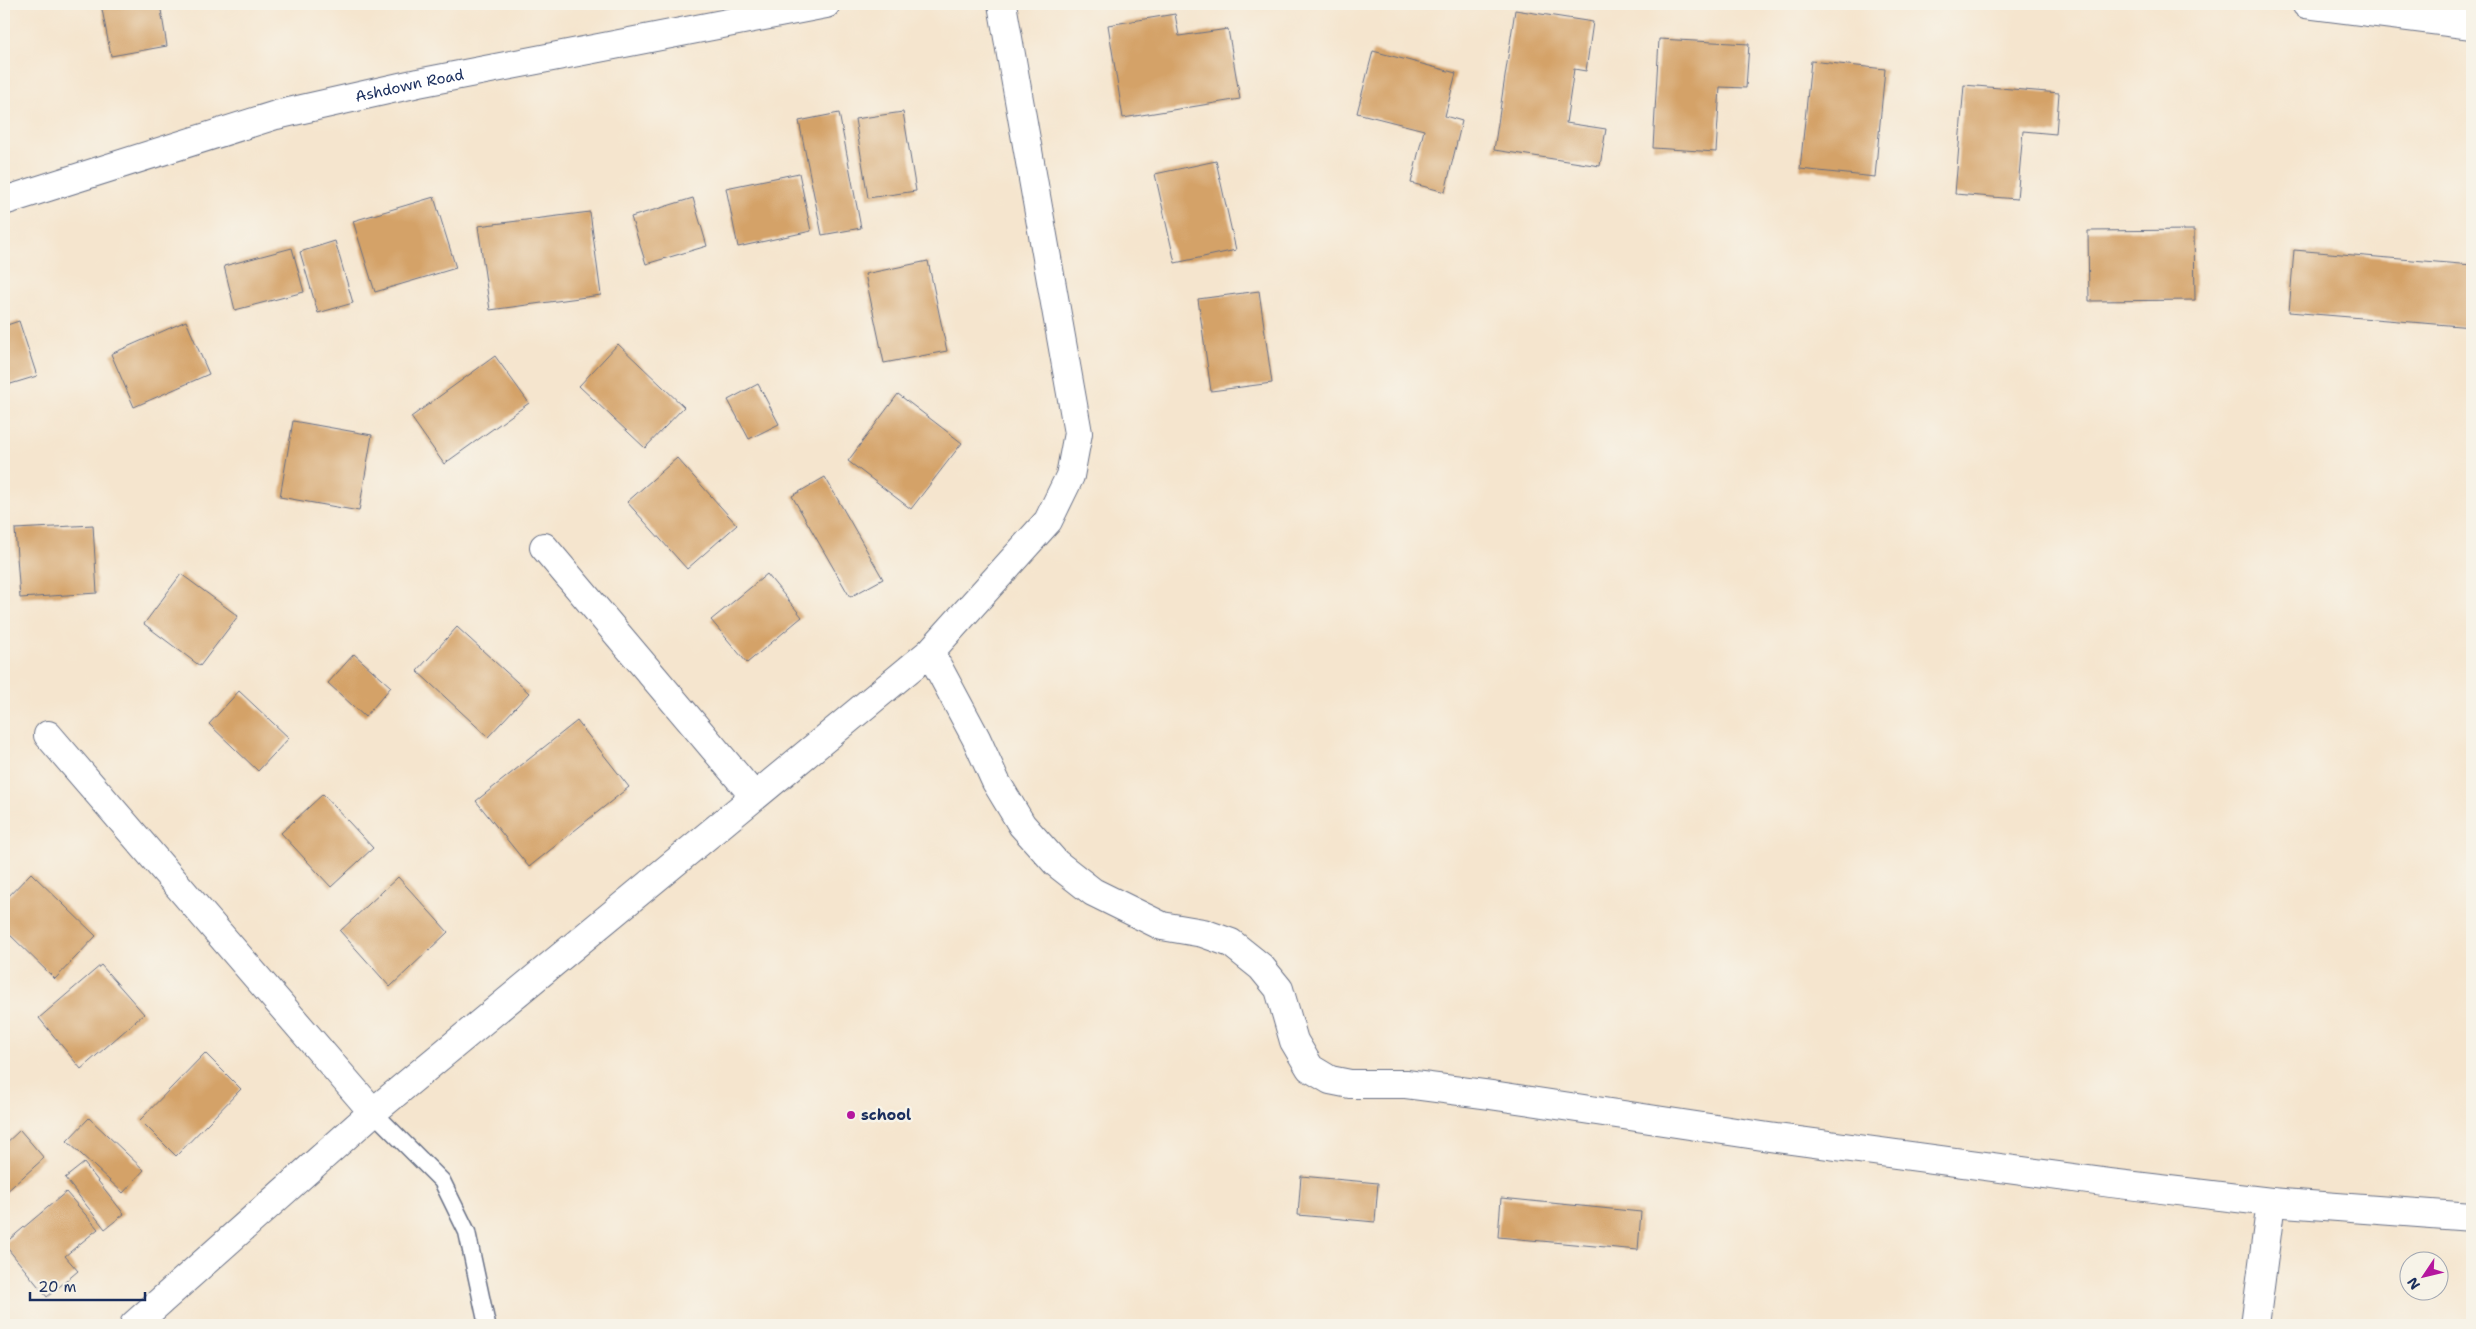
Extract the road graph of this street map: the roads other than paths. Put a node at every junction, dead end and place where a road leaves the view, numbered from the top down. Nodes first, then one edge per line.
1 (826, 4) edge
2 (1002, 4) edge
3 (2306, 4) edge
4 (2472, 26) edge
5 (4, 202) edge
6 (544, 547) dead end
7 (930, 652) junction
8 (48, 735) dead end
9 (754, 796) junction
10 (373, 1112) junction
11 (2271, 1202) junction
12 (2472, 1217) edge
13 (134, 1325) edge
14 (487, 1325) edge
15 (2255, 1325) edge

1 - 5 street, Ashdown Road
2 - 7 street
3 - 4 street
6 - 9 street
7 - 9 street
7 - 11 street
8 - 10 street
9 - 10 street
10 - 13 street
10 - 14 lane
11 - 12 street
11 - 15 street

